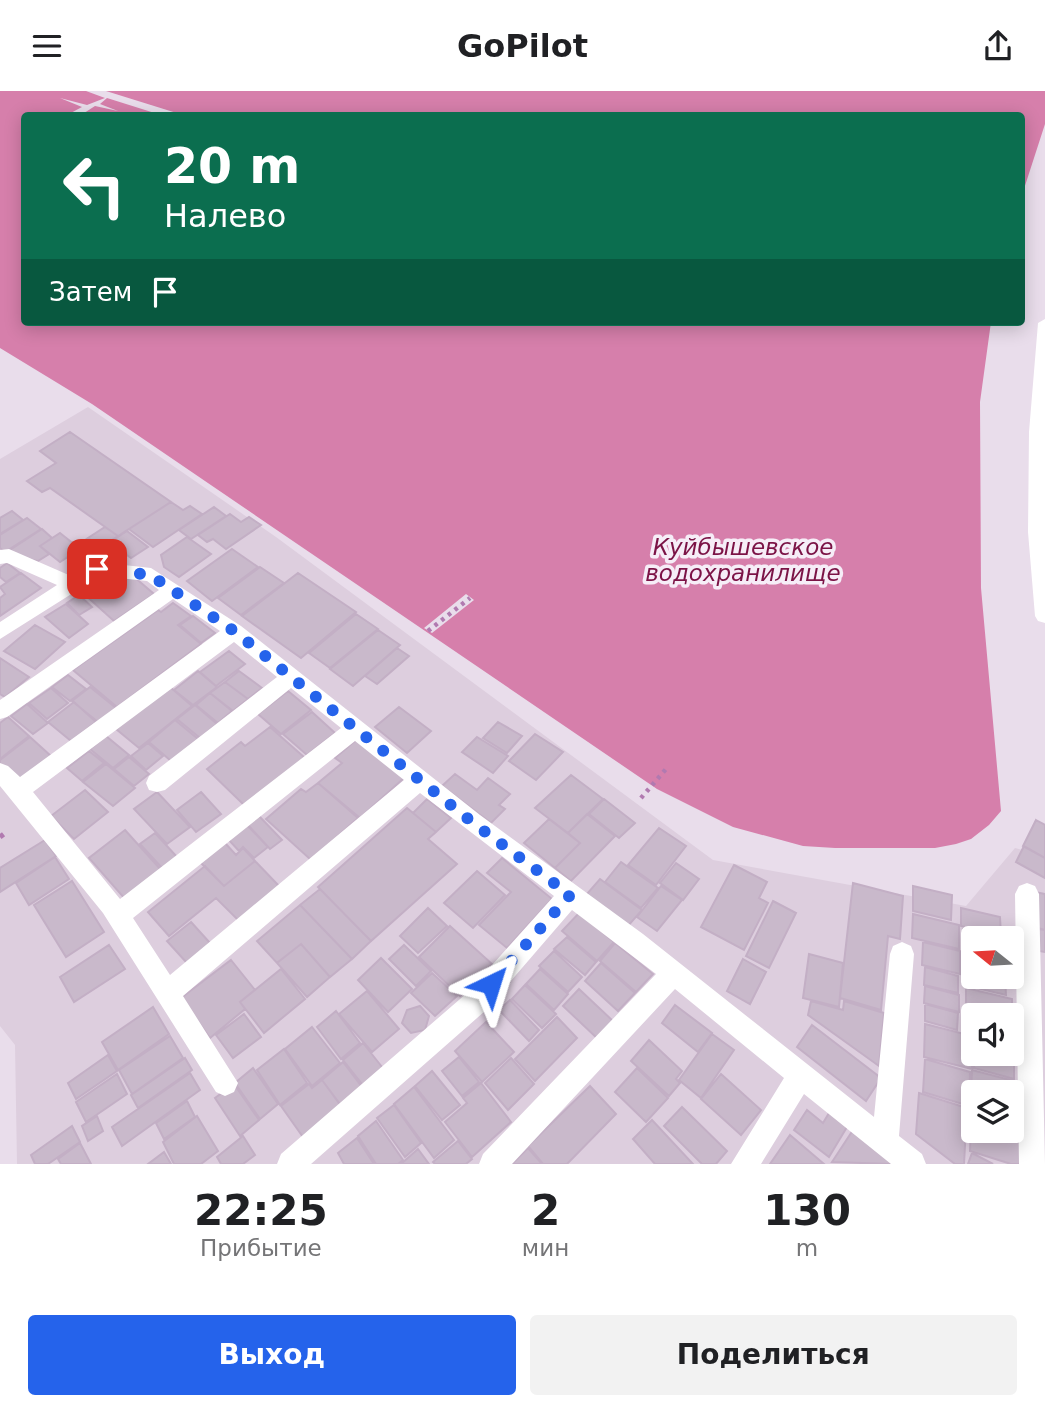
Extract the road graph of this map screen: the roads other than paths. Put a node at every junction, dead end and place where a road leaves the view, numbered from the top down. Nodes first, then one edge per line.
1 (1045, 323) edge
2 (0, 557) edge
3 (72, 583) junction
4 (173, 590) junction
5 (1045, 616) edge
6 (234, 631) junction
7 (0, 632) edge
8 (291, 677) junction
9 (0, 711) edge
10 (355, 729) junction
11 (0, 772) edge
12 (419, 781) junction
13 (157, 783) dead end
14 (19, 790) junction
15 (1027, 894) dead end
16 (570, 895) junction
17 (118, 915) junction
18 (902, 954) dead end
19 (674, 973) junction
20 (168, 993) junction
21 (801, 1075) junction
22 (225, 1083) dead end
23 (885, 1142) junction
24 (291, 1164) edge
25 (493, 1164) edge
26 (744, 1164) edge
27 (912, 1164) edge
28 (1033, 1164) edge

1 - 5 lane
2 - 3 lane
3 - 4 lane
3 - 7 lane
4 - 6 lane
4 - 9 lane
6 - 8 lane
6 - 14 lane
8 - 10 lane
8 - 13 lane
10 - 12 lane
10 - 17 lane
11 - 14 lane
12 - 16 lane
12 - 20 lane
14 - 17 lane
15 - 28 lane
16 - 19 lane
16 - 24 lane
17 - 20 lane
18 - 23 lane
19 - 21 lane
19 - 25 lane
20 - 22 lane
21 - 23 lane
21 - 26 lane
23 - 27 lane

